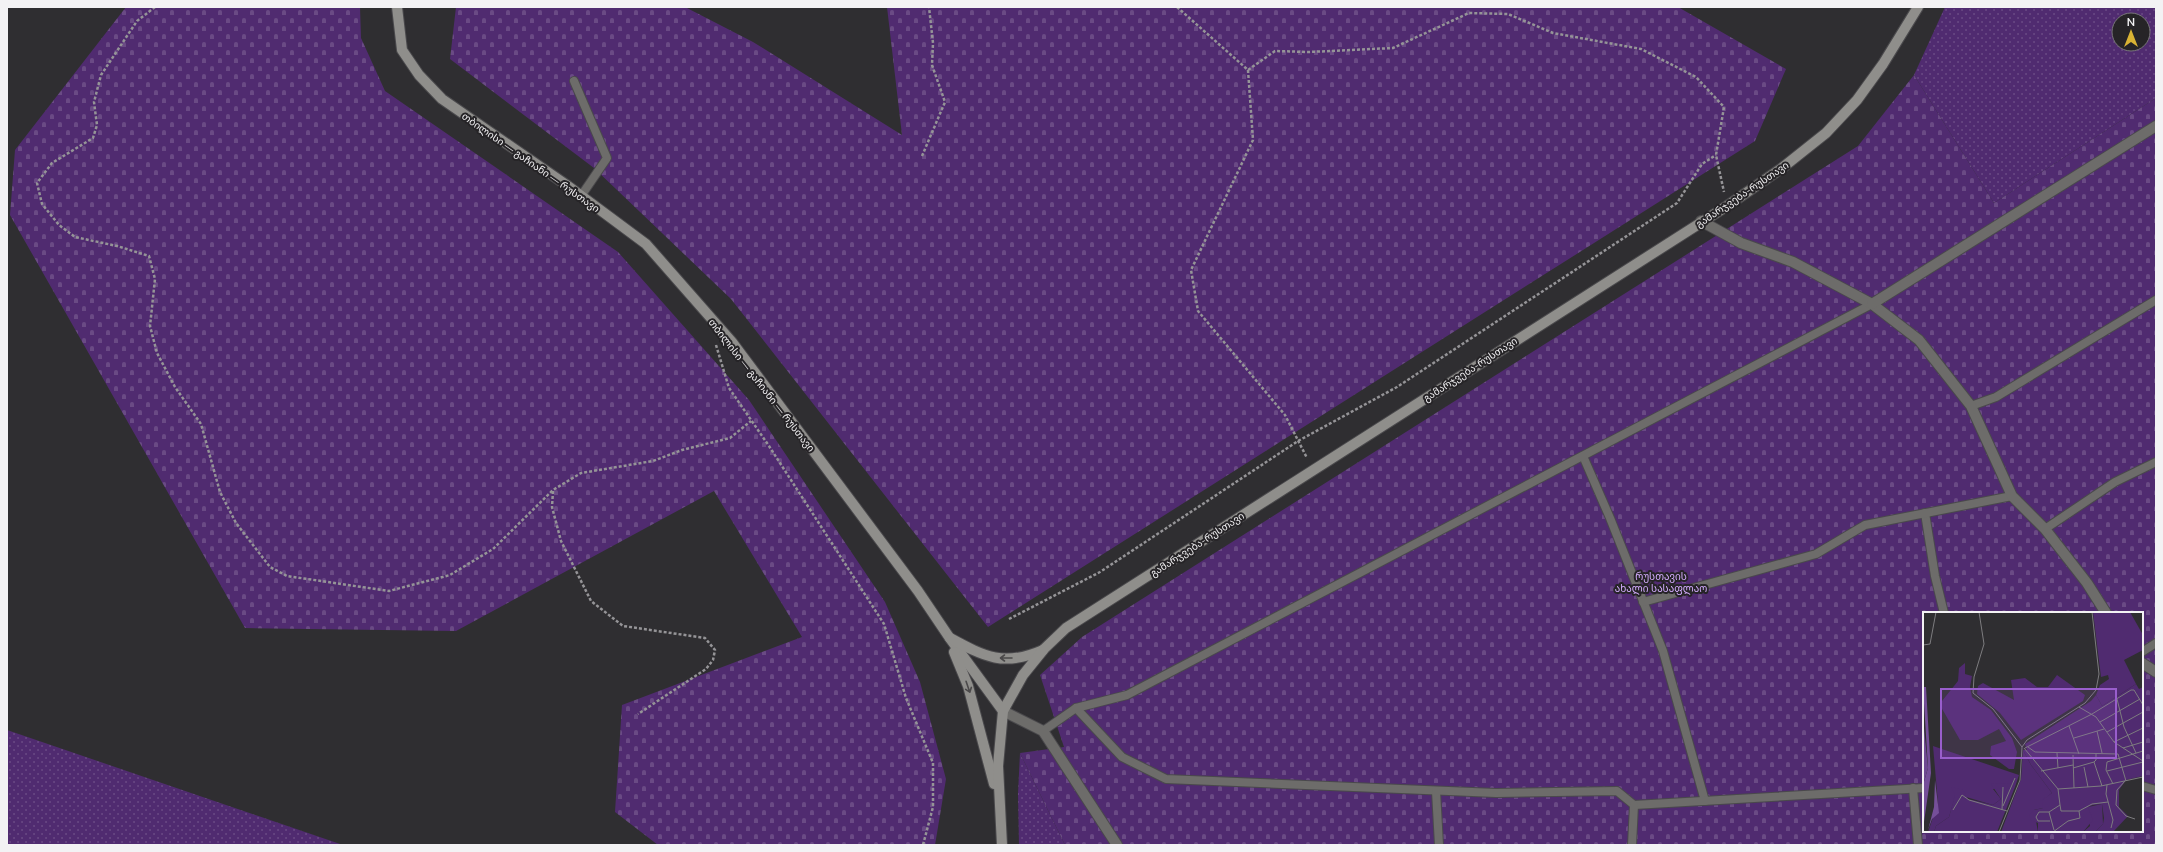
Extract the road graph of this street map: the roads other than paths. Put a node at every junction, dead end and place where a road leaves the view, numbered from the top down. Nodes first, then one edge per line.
1 (397, 7) edge
2 (1918, 7) edge
3 (574, 81) dead end
4 (2156, 126) edge
5 (581, 196) junction
6 (1701, 221) junction
7 (2156, 300) edge
8 (1872, 304) junction
9 (1971, 406) junction
10 (1583, 456) junction
11 (2156, 462) edge
12 (2012, 496) junction
13 (1925, 513) junction
14 (2045, 528) junction
15 (1644, 602) junction
16 (1944, 612) edge
17 (2105, 612) edge
18 (949, 637) junction
19 (2156, 643) edge
20 (1044, 649) junction
21 (2143, 651) edge
22 (2143, 664) edge
23 (2156, 672) edge
24 (1076, 708) junction
25 (1003, 711) junction
26 (1043, 731) junction
27 (2143, 786) edge
28 (1913, 788) junction
29 (1923, 788) edge
30 (2156, 790) edge
31 (1436, 791) junction
32 (1705, 801) junction
33 (999, 804) junction
34 (1634, 805) junction
35 (1002, 845) edge
36 (1117, 845) edge
37 (1439, 845) edge
38 (1632, 845) edge
39 (1918, 845) edge

1 - 5 main road, თბილისი — გაჩიანი — რუსთავი
2 - 6 main road, გამარჯვება-რუსთავი
3 - 5 lane
4 - 8 street
5 - 18 main road, თბილისი — გაჩიანი — რუსთავი
6 - 8 street
6 - 20 main road, გამარჯვება-რუსთავი
7 - 9 lane
8 - 9 street
8 - 10 lane
9 - 12 street
10 - 15 lane
10 - 24 lane
11 - 14 lane
12 - 13 lane
12 - 14 street
13 - 15 lane
13 - 16 lane
14 - 17 street
15 - 32 lane
20 -> 18 main road
18 - 25 main road, თბილისი — გაჩიანი — რუსთავი
18 -> 33 main road
19 - 21 lane
20 - 25 main road, გამარჯვება-რუსთავი
22 - 23 street
24 - 26 lane
24 - 31 lane
25 - 26 street
25 - 33 main road
26 - 36 street
27 - 30 lane
28 - 29 lane
28 - 32 lane
28 - 39 lane
31 - 34 lane
31 - 37 lane
32 - 34 lane
33 - 35 main road
34 - 38 lane

